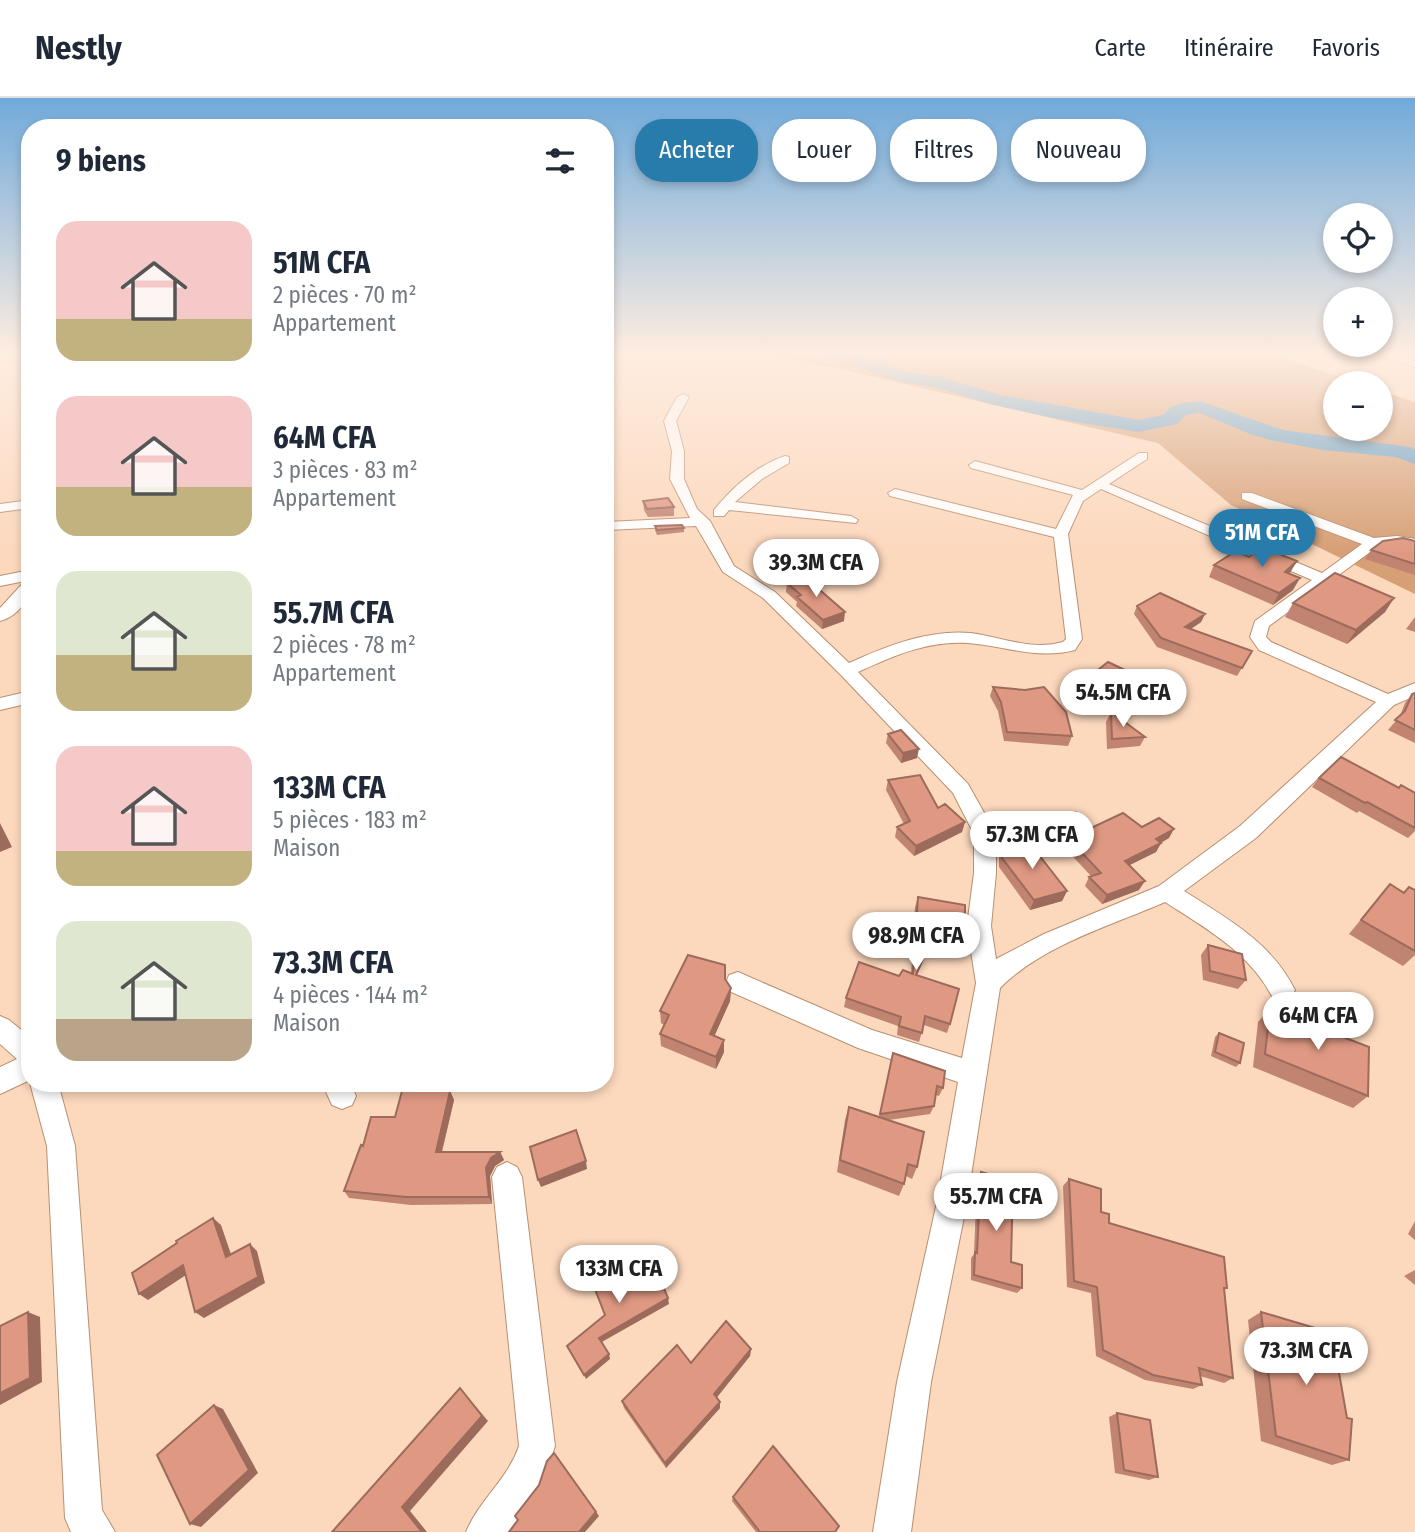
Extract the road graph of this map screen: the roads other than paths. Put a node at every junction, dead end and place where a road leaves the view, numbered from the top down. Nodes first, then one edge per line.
1 (671, 420) edge
2 (1143, 456) dead end
3 (785, 460) dead end
4 (975, 465) dead end
5 (1099, 484) junction
6 (895, 493) dead end
7 (1083, 494) junction
8 (1247, 496) dead end
9 (21, 505) edge
10 (725, 505) junction
11 (0, 508) edge
12 (851, 520) dead end
13 (702, 521) junction
14 (614, 526) edge
15 (1061, 534) junction
16 (711, 535) junction
17 (1373, 543) junction
18 (1415, 543) edge
19 (21, 576) edge
20 (1324, 579) junction
21 (0, 580) edge
22 (21, 596) edge
23 (0, 616) edge
24 (847, 671) junction
25 (1415, 689) edge
26 (21, 699) edge
27 (1388, 701) junction
28 (0, 704) edge
29 (1167, 892) junction
30 (738, 983) dead end
31 (988, 983) junction
32 (1282, 990) dead end
33 (0, 1028) edge
34 (21, 1046) edge
35 (21, 1070) edge
36 (975, 1075) junction
37 (0, 1081) edge
38 (46, 1092) edge
39 (507, 1177) dead end
40 (96, 1532) edge
41 (485, 1532) edge
42 (892, 1532) edge

1 - 13 street
2 - 5 street
3 - 10 street
4 - 7 street
5 - 7 street
5 - 20 street
6 - 15 street
7 - 15 street
8 - 17 street
9 - 11 street
10 - 12 street
10 - 16 street
13 - 14 street
13 - 16 street
15 - 24 street
16 - 24 street
17 - 18 street
17 - 20 street
19 - 21 street
20 - 27 street
22 - 23 street
24 - 31 street
25 - 27 street
26 - 28 street
27 - 29 street
29 - 31 street
29 - 32 street
30 - 36 street
31 - 36 street
33 - 34 street
35 - 37 street
36 - 42 street
38 - 40 street
39 - 41 street

